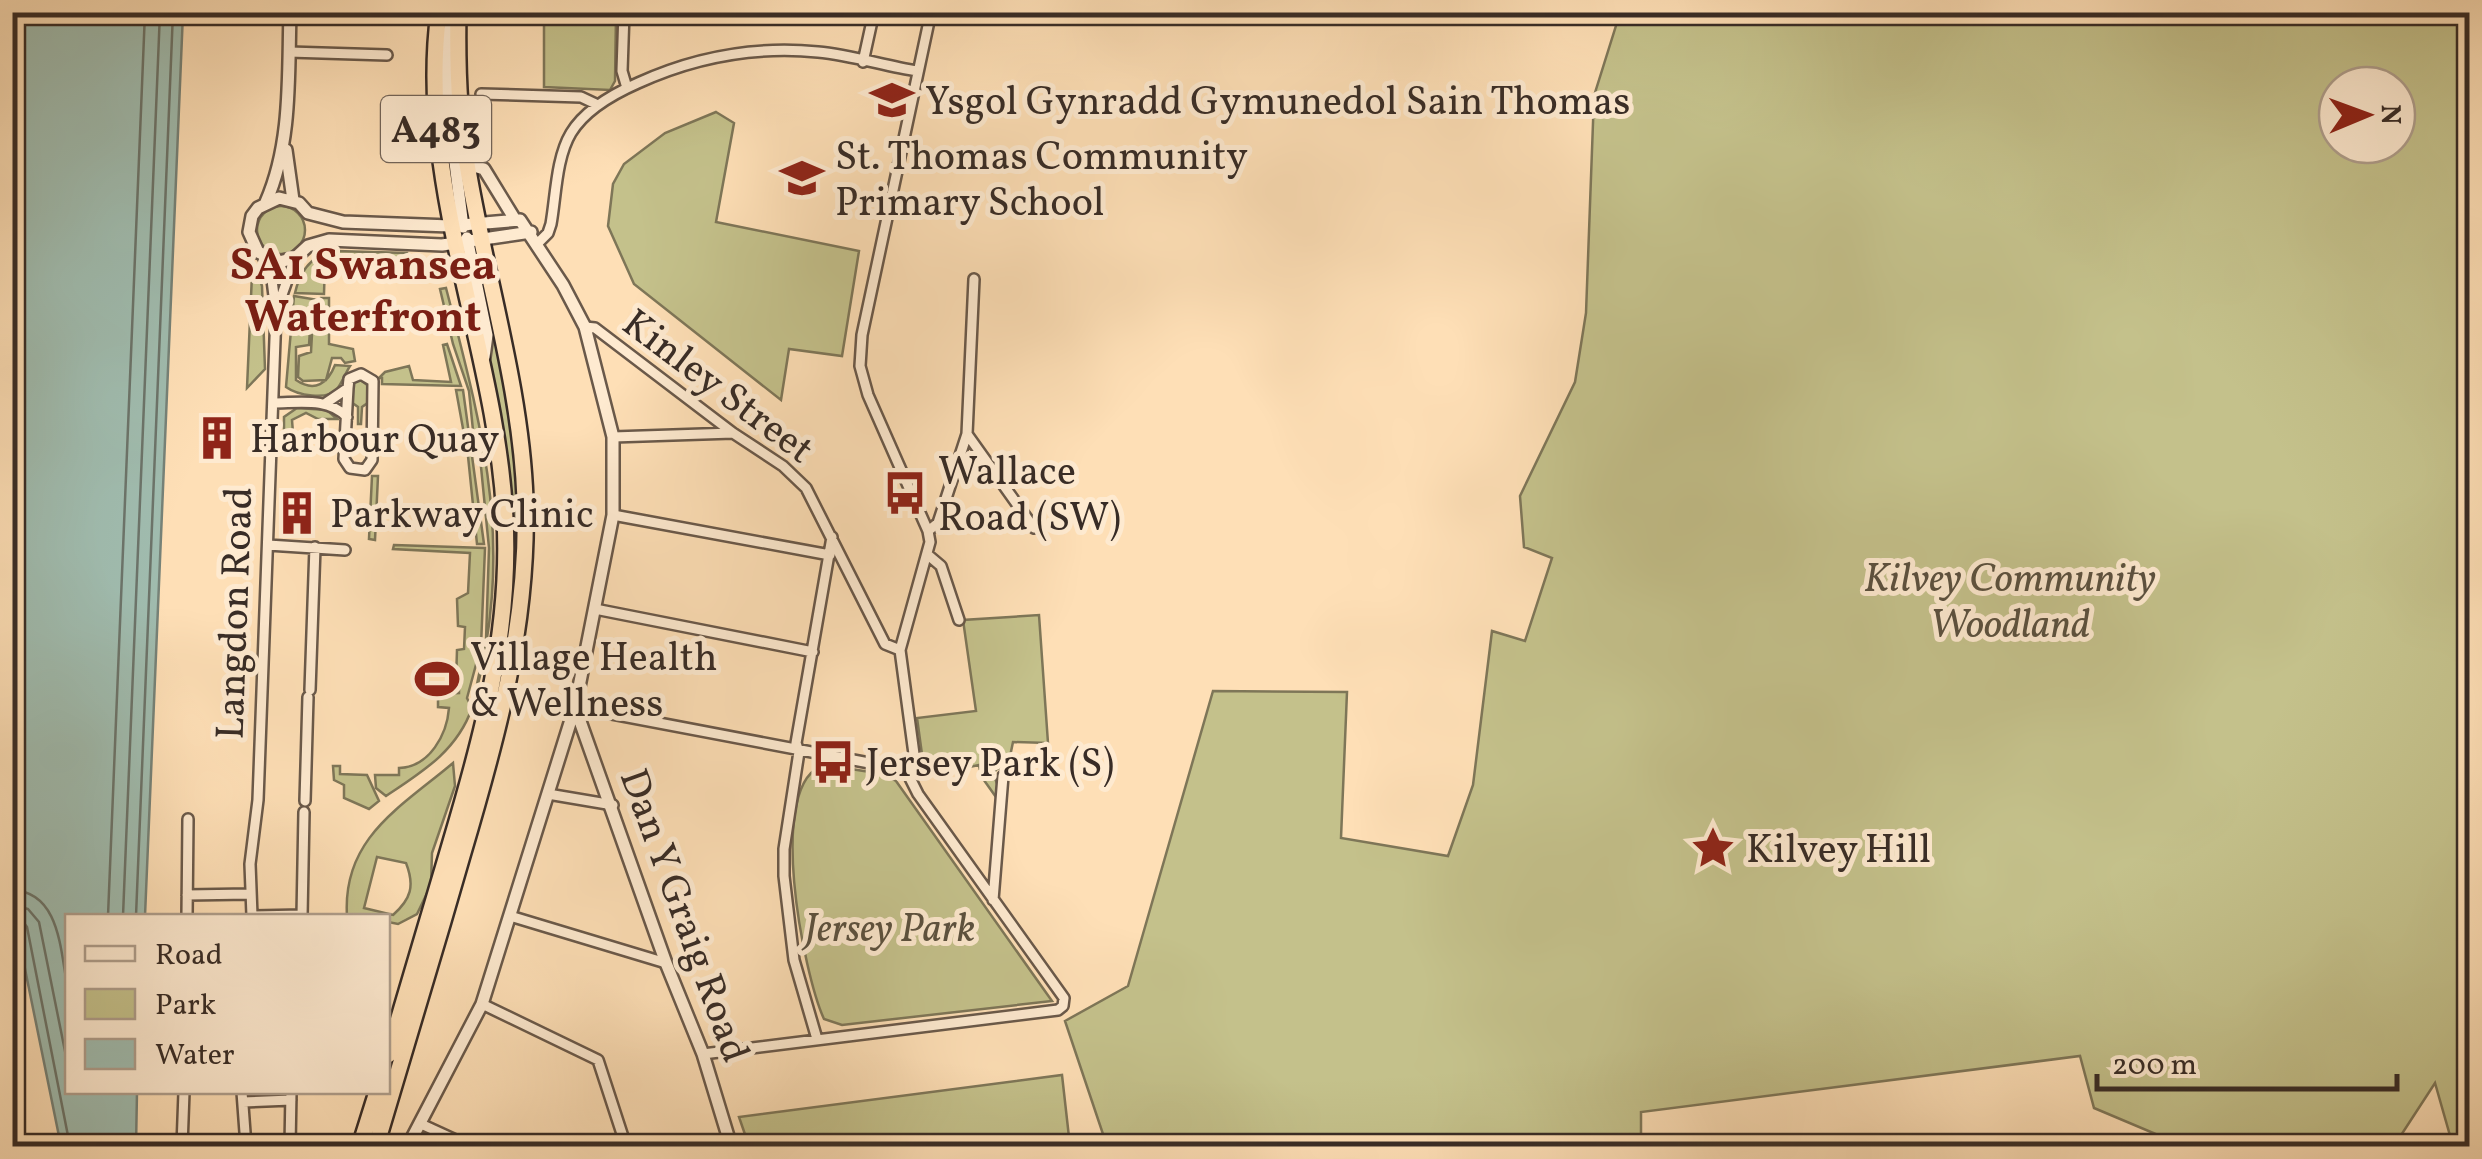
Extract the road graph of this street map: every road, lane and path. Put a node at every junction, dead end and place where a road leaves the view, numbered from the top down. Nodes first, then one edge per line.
1 (290, 12) edge
2 (439, 12) edge
3 (455, 12) edge
4 (624, 12) edge
5 (874, 12) edge
6 (930, 12) edge
7 (289, 52) junction
8 (387, 55) dead end
9 (862, 62) junction
10 (917, 71) junction
11 (626, 88) junction
12 (481, 94) dead end
13 (598, 105) junction
14 (284, 130) junction
15 (467, 164) junction
16 (293, 200) junction
17 (266, 202) junction
18 (308, 213) junction
19 (514, 218) junction
20 (466, 233) junction
21 (534, 238) junction
22 (308, 246) junction
23 (263, 256) junction
24 (295, 258) junction
25 (974, 279) dead end
26 (276, 312) junction
27 (584, 328) junction
28 (348, 388) junction
29 (273, 403) junction
30 (326, 403) junction
31 (347, 417) junction
32 (733, 432) junction
33 (968, 434) junction
34 (613, 437) junction
35 (613, 515) junction
36 (1034, 528) dead end
37 (928, 531) junction
38 (832, 537) junction
39 (268, 545) junction
40 (315, 547) junction
41 (345, 550) dead end
42 (830, 555) junction
43 (928, 555) junction
44 (595, 609) junction
45 (959, 620) dead end
46 (900, 650) junction
47 (813, 652) junction
48 (575, 707) junction
49 (799, 752) junction
50 (906, 770) junction
51 (1003, 776) dead end
52 (548, 794) junction
53 (612, 805) junction
54 (188, 818) dead end
55 (249, 894) junction
56 (187, 895) junction
57 (993, 900) junction
58 (187, 914) edge
59 (252, 914) edge
60 (302, 914) edge
61 (510, 916) junction
62 (666, 963) junction
63 (482, 1004) junction
64 (817, 1039) junction
65 (390, 1048) edge
66 (703, 1054) junction
67 (184, 1094) edge
68 (376, 1094) edge
69 (291, 1096) edge
70 (243, 1097) edge
71 (421, 1124) junction
72 (729, 1142) edge
73 (182, 1146) edge
74 (246, 1146) edge
75 (290, 1146) edge
76 (360, 1146) edge
77 (376, 1146) edge
78 (408, 1146) edge
79 (469, 1146) edge
80 (626, 1146) edge
81 (701, 1146) edge

1 - 7 street
2 - 20 highway, A483
3 - 15 highway, A483
3 - 20 street
4 - 11 street
5 - 9 street
6 - 10 street
7 - 8 street
7 - 14 street
9 - 10 street
9 - 11 street
10 - 37 street
11 - 13 street
12 - 13 street
13 - 21 street
14 - 16 street
14 - 17 street
15 - 19 street
15 - 20 highway, A483
16 - 17 street
16 - 18 street
17 - 23 street
18 - 20 street
18 - 22 street
19 - 20 street
19 - 21 street
20 - 21 street
20 - 22 street
20 - 65 highway, A483
20 - 77 highway, A483
21 - 27 street
22 - 24 street
23 - 24 street
23 - 26 street, Langdon Road
24 - 26 street, Langdon Road
25 - 33 street
26 - 29 street, Langdon Road
27 - 32 street, Kinley Street
27 - 34 street
28 - 30 street
28 - 31 street
28 - 31 street
29 - 30 street
29 - 39 street, Langdon Road
30 - 31 street
32 - 34 street
32 - 38 street, Kinley Street
33 - 36 street
33 - 37 street
34 - 35 street
35 - 42 street
35 - 44 street
37 - 43 street
38 - 42 street
38 - 46 street, Kinley Street
39 - 40 street
39 - 55 street, Langdon Road
40 - 41 street
40 - 60 street
42 - 47 street
43 - 45 street
43 - 46 street
44 - 47 street
44 - 48 street
46 - 50 street
47 - 49 street
48 - 49 street
48 - 52 street
48 - 53 street, Dan Y Graig Road
49 - 50 street
49 - 64 street
50 - 57 street
51 - 57 street
52 - 53 street
52 - 61 street
53 - 62 street, Dan Y Graig Road
54 - 56 street
55 - 56 street
55 - 59 street, Langdon Road
56 - 58 street
57 - 64 street
61 - 62 street
61 - 63 street
62 - 66 street, Dan Y Graig Road
63 - 71 street
63 - 80 street
64 - 66 street
66 - 72 street, Dan Y Graig Road
67 - 73 street
68 - 76 highway
69 - 70 street
69 - 75 street
70 - 74 street
71 - 78 street
71 - 79 street
72 - 81 street

